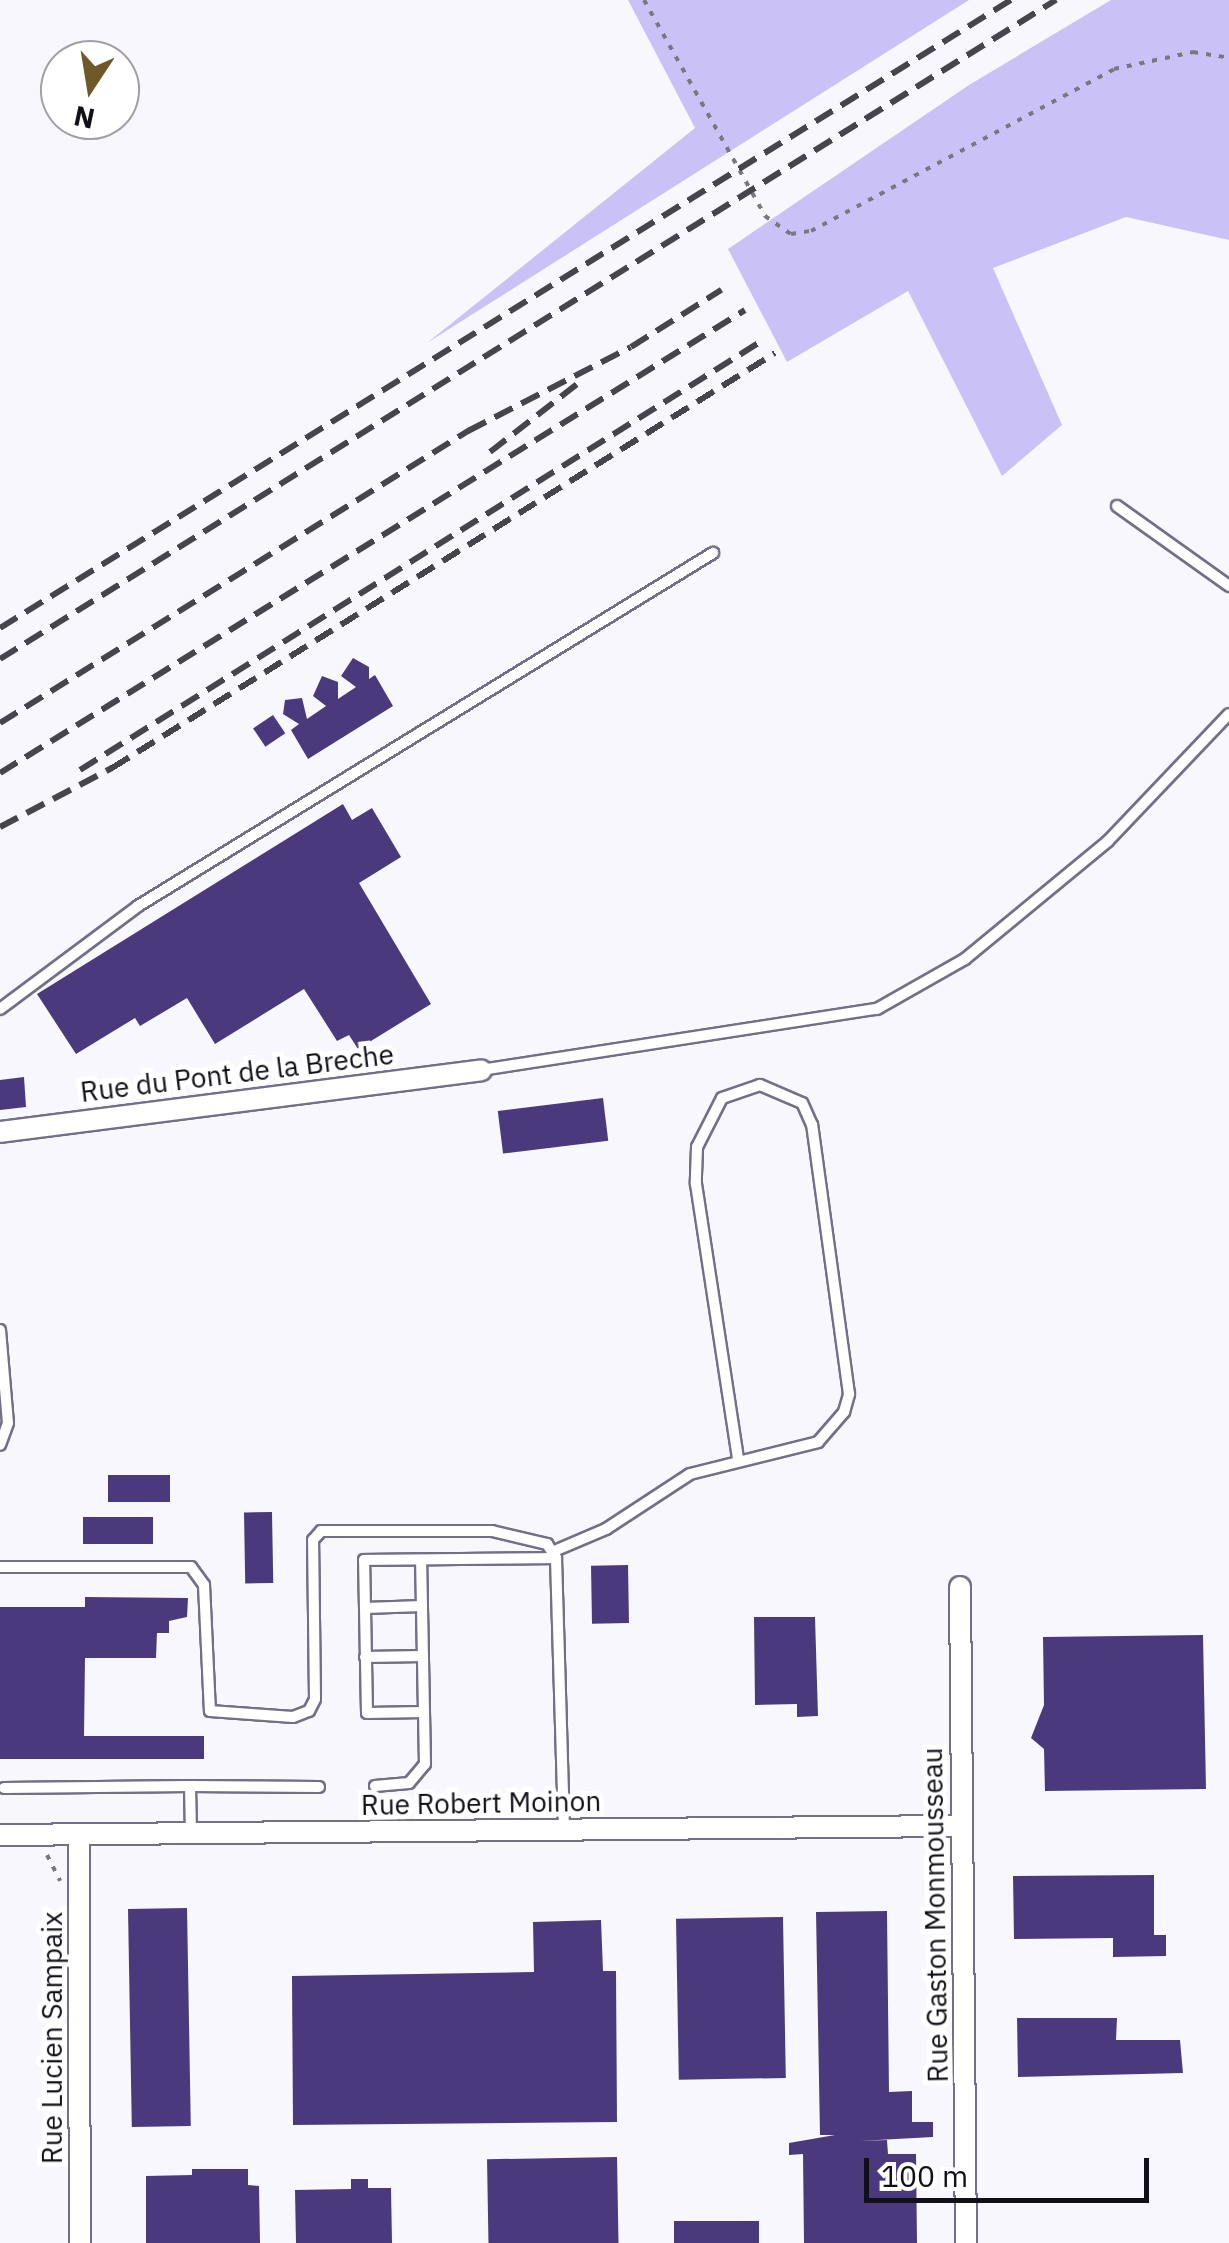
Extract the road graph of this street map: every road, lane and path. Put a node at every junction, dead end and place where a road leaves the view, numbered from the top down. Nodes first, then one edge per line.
1 (644, 0) edge
2 (1229, 58) edge
3 (1117, 506) dead end
4 (714, 552) dead end
5 (1229, 586) edge
6 (1229, 714) edge
7 (0, 1009) edge
8 (481, 1070) joint
9 (0, 1132) edge
10 (0, 1330) edge
11 (0, 1444) edge
12 (738, 1458) junction
13 (554, 1555) junction
14 (421, 1560) junction
15 (0, 1567) edge
16 (960, 1587) dead end
17 (422, 1606) junction
18 (364, 1608) junction
19 (423, 1656) junction
20 (365, 1657) junction
21 (424, 1712) junction
22 (190, 1786) junction
23 (319, 1786) dead end
24 (375, 1786) dead end
25 (4, 1788) dead end
26 (962, 1826) junction
27 (564, 1830) junction
28 (191, 1833) junction
29 (80, 1834) junction
30 (0, 1835) edge
31 (38, 1850) dead end
32 (79, 1883) junction
33 (80, 2243) edge
34 (966, 2243) edge

1 - 2 path
3 - 5 lane
4 - 7 lane
6 - 8 lane
8 - 9 street, Rue du Pont de la Breche
10 - 11 lane
12 - 12 lane
12 - 13 lane
13 - 14 lane
13 - 15 lane
13 - 27 lane
14 - 17 lane
14 - 18 lane
16 - 26 street, Rue Gaston Monmousseau
17 - 18 lane
17 - 19 lane
18 - 20 lane
19 - 20 lane
19 - 21 lane
20 - 21 lane
21 - 24 lane
22 - 23 lane
22 - 25 lane
22 - 28 lane
26 - 27 street, Rue Robert Moinon
26 - 34 street, Rue Gaston Monmousseau
27 - 28 street, Rue Robert Moinon
28 - 29 street, Rue Robert Moinon
29 - 30 street, Rue Robert Moinon
29 - 32 street, Rue Lucien Sampaix
31 - 32 path
32 - 33 street, Rue Lucien Sampaix

